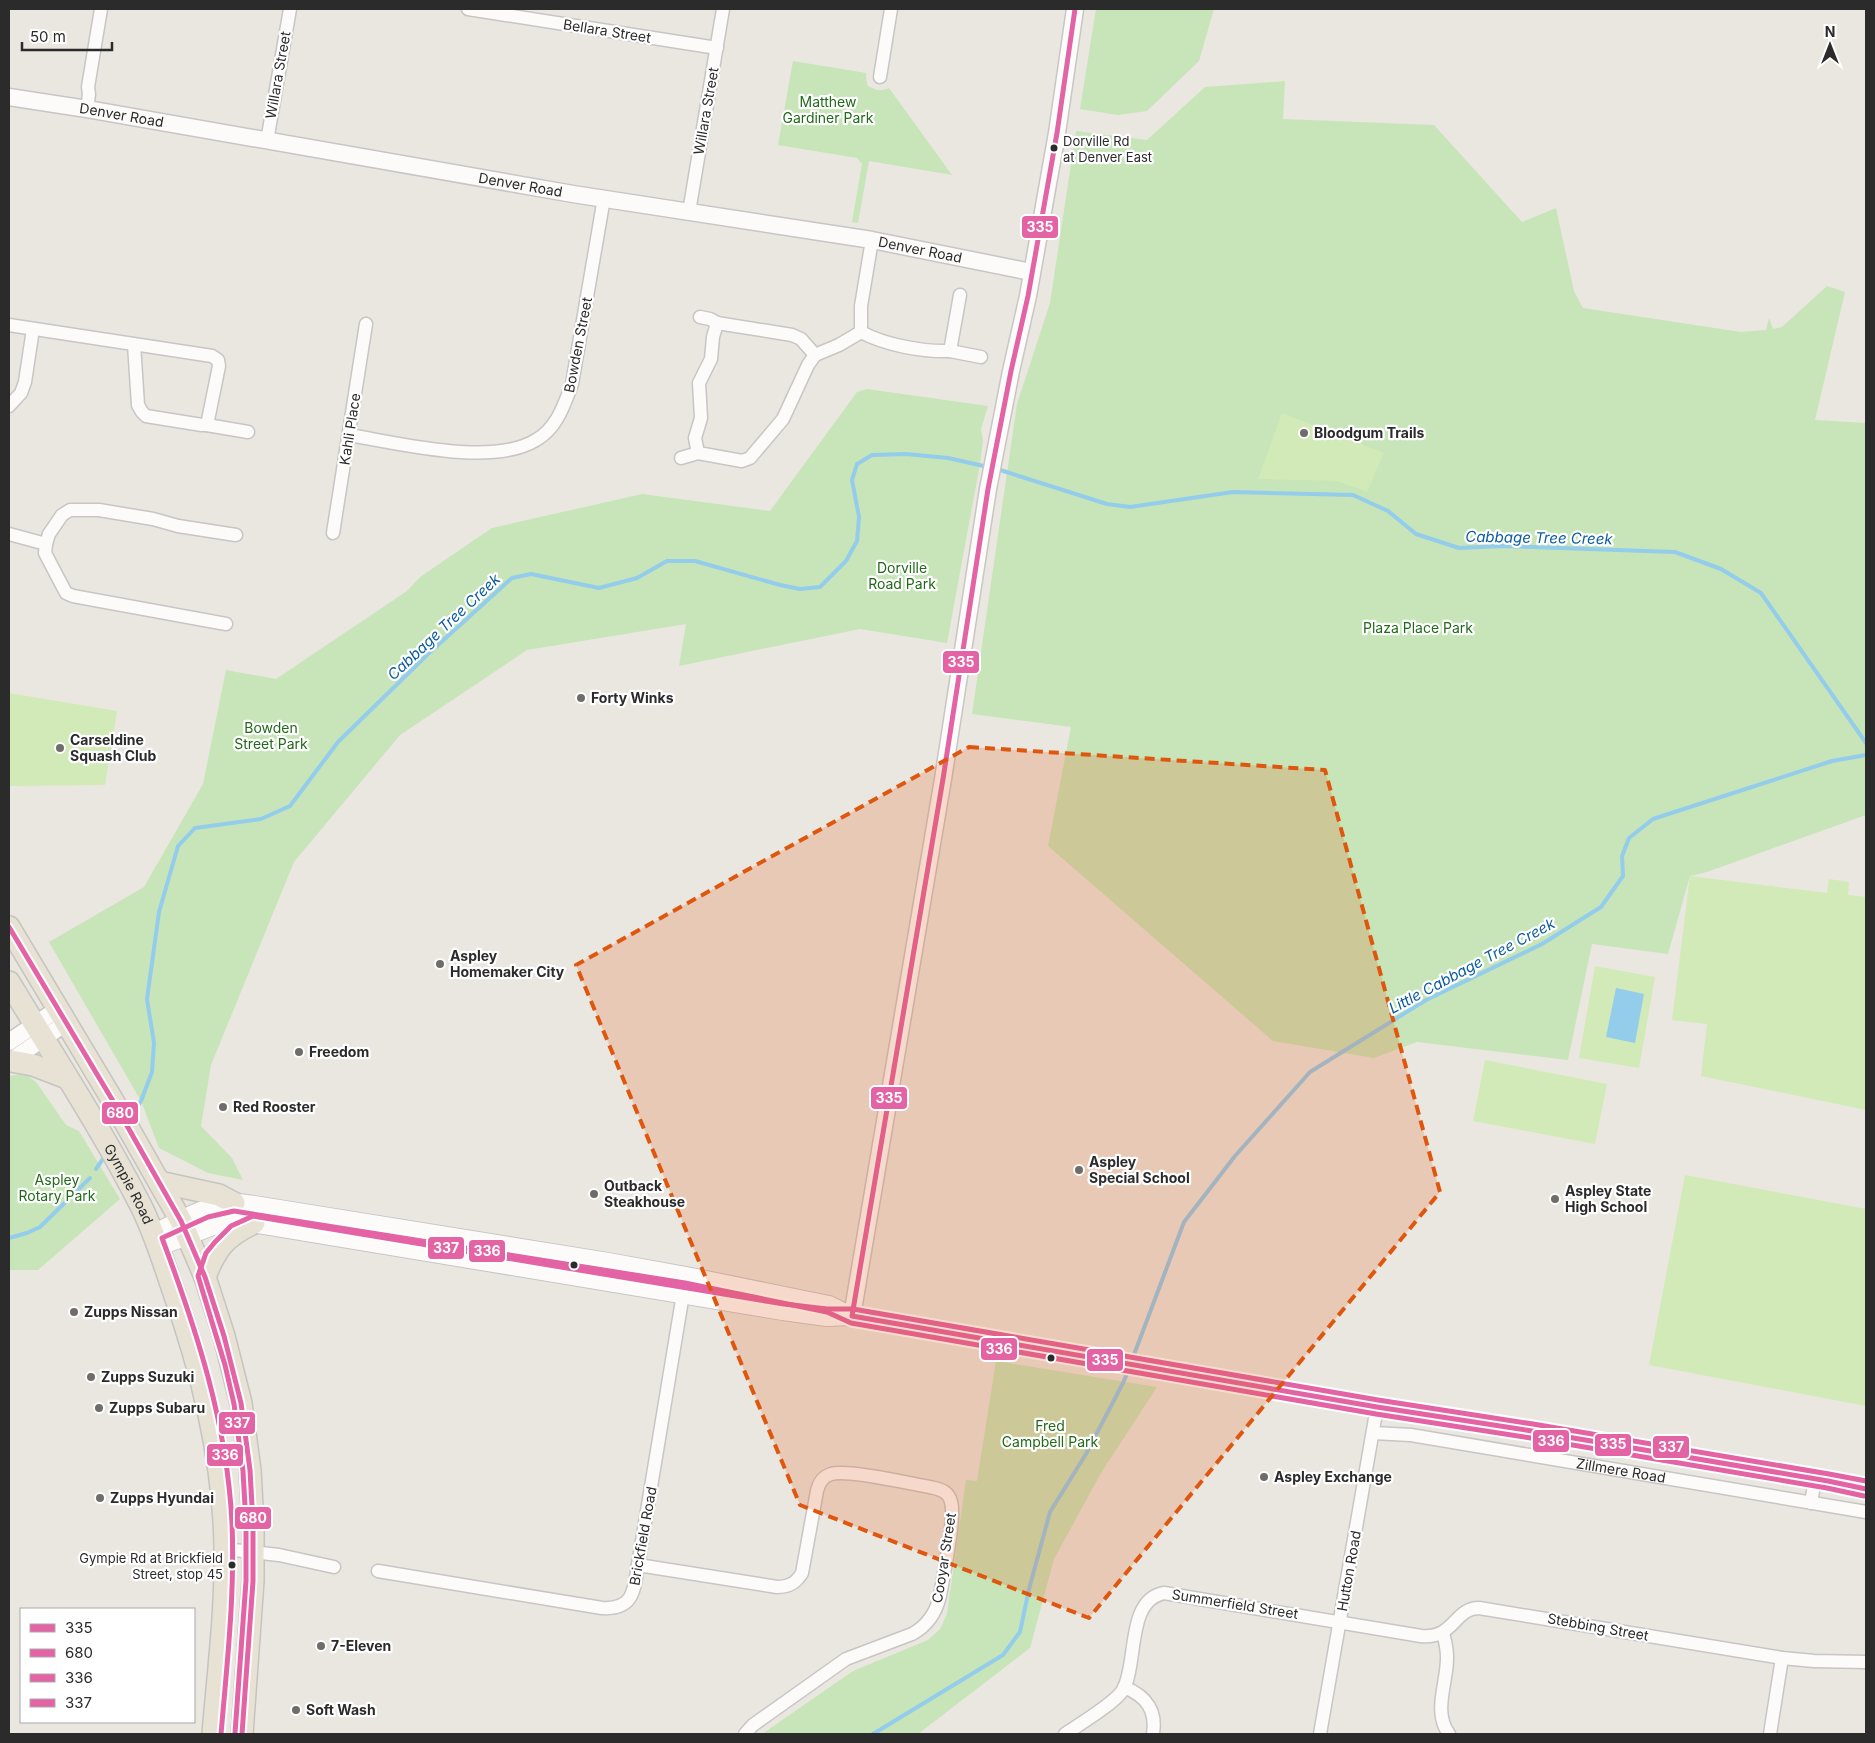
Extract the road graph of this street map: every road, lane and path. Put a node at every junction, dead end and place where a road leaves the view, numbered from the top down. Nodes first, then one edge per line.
1 (101, 9) edge
2 (290, 9) edge
3 (468, 9) edge
4 (723, 9) edge
5 (891, 9) edge
6 (1075, 9) edge
7 (717, 48) junction
8 (880, 77) dead end
9 (9, 97) edge
10 (87, 109) junction
11 (267, 141) junction
12 (604, 198) junction
13 (689, 212) junction
14 (872, 240) junction
15 (1031, 272) junction
16 (960, 296) dead end
17 (700, 317) dead end
18 (717, 322) junction
19 (366, 324) dead end
20 (9, 325) edge
21 (33, 329) junction
22 (861, 332) junction
23 (134, 344) junction
24 (950, 350) junction
25 (816, 355) junction
26 (981, 357) dead end
27 (9, 406) edge
28 (207, 425) junction
29 (248, 432) dead end
30 (349, 436) junction
31 (698, 453) junction
32 (681, 458) dead end
33 (333, 533) dead end
34 (9, 534) edge
35 (236, 535) dead end
36 (46, 544) junction
37 (226, 624) dead end
38 (9, 927) edge
39 (10, 984) edge
40 (9, 1015) edge
41 (62, 1016) junction
42 (39, 1032) junction
43 (9, 1055) edge
44 (67, 1078) junction
45 (159, 1182) junction
46 (234, 1203) junction
47 (254, 1223) junction
48 (185, 1228) junction
49 (156, 1241) junction
50 (686, 1276) junction
51 (205, 1277) junction
52 (683, 1294) junction
53 (852, 1316) junction
54 (1377, 1407) junction
55 (1373, 1433) junction
56 (1815, 1479) junction
57 (1866, 1489) edge
58 (1811, 1503) junction
59 (1866, 1512) edge
60 (225, 1550) junction
61 (254, 1554) junction
62 (638, 1565) junction
63 (334, 1567) dead end
64 (378, 1571) dead end
65 (1340, 1622) junction
66 (1442, 1633) junction
67 (1782, 1658) junction
68 (1866, 1662) edge
69 (1124, 1687) junction
70 (213, 1734) edge
71 (242, 1734) edge
72 (745, 1734) edge
73 (1066, 1734) edge
74 (1153, 1734) edge
75 (1320, 1734) edge
76 (1449, 1734) edge
77 (1770, 1734) edge

1 - 10 street
2 - 11 street, Willara Street
3 - 7 street, Bellara Street
4 - 7 street, Willara Street
5 - 8 street
6 - 15 street
7 - 13 street, Willara Street
9 - 10 street, Denver Road
10 - 11 street, Denver Road
11 - 12 street, Denver Road
12 - 13 street, Denver Road
12 - 30 street, Bowden Street
13 - 14 street, Denver Road
14 - 15 street, Denver Road
14 - 22 street
15 - 53 street
16 - 24 street
17 - 18 street
18 - 25 street
18 - 31 street
19 - 30 street, Kahli Place
20 - 21 street
21 - 23 street
21 - 27 street
22 - 24 street
22 - 25 street
23 - 28 street
23 - 28 street
24 - 26 street
25 - 31 street
28 - 29 street
30 - 33 street, Kahli Place
31 - 32 street
34 - 36 street
35 - 36 street
36 - 37 street
38 - 41 highway, Gympie Road
39 - 40 highway
39 - 42 highway, Gympie Road
41 - 42 street
41 - 45 highway, Gympie Road
42 - 43 street
42 - 44 highway, Gympie Road
43 - 44 highway
44 - 49 highway, Gympie Road
45 - 46 highway
45 - 48 highway, Gympie Road
46 - 48 main road, Zillmere Road
46 - 50 main road, Zillmere Road
47 - 48 main road, Zillmere Road
47 - 51 highway
47 - 52 main road, Zillmere Road
48 - 49 main road, Zillmere Road
48 - 51 highway, Gympie Road
49 - 60 highway, Gympie Road
50 - 52 street, Brickfield Road
50 - 53 main road, Zillmere Road
51 - 61 highway, Gympie Road
52 - 53 main road, Zillmere Road
52 - 62 street, Brickfield Road
53 - 54 main road, Zillmere Road
54 - 55 street, Hutton Road
54 - 56 main road, Zillmere Road
55 - 58 street, Zillmere Road
55 - 65 street, Hutton Road
56 - 57 main road, Zillmere Road
56 - 58 street
58 - 59 street, Zillmere Road
60 - 61 street
60 - 70 highway, Gympie Road
61 - 63 street
61 - 71 highway, Gympie Road
62 - 64 street, Brickfield Road
62 - 72 street, Cooyar Street
65 - 66 street
65 - 69 street, Summerfield Street
65 - 75 street, Hutton Road
66 - 67 street, Stebbing Street
66 - 76 street
67 - 68 street, Stebbing Street
67 - 77 street
69 - 73 street
69 - 74 street

